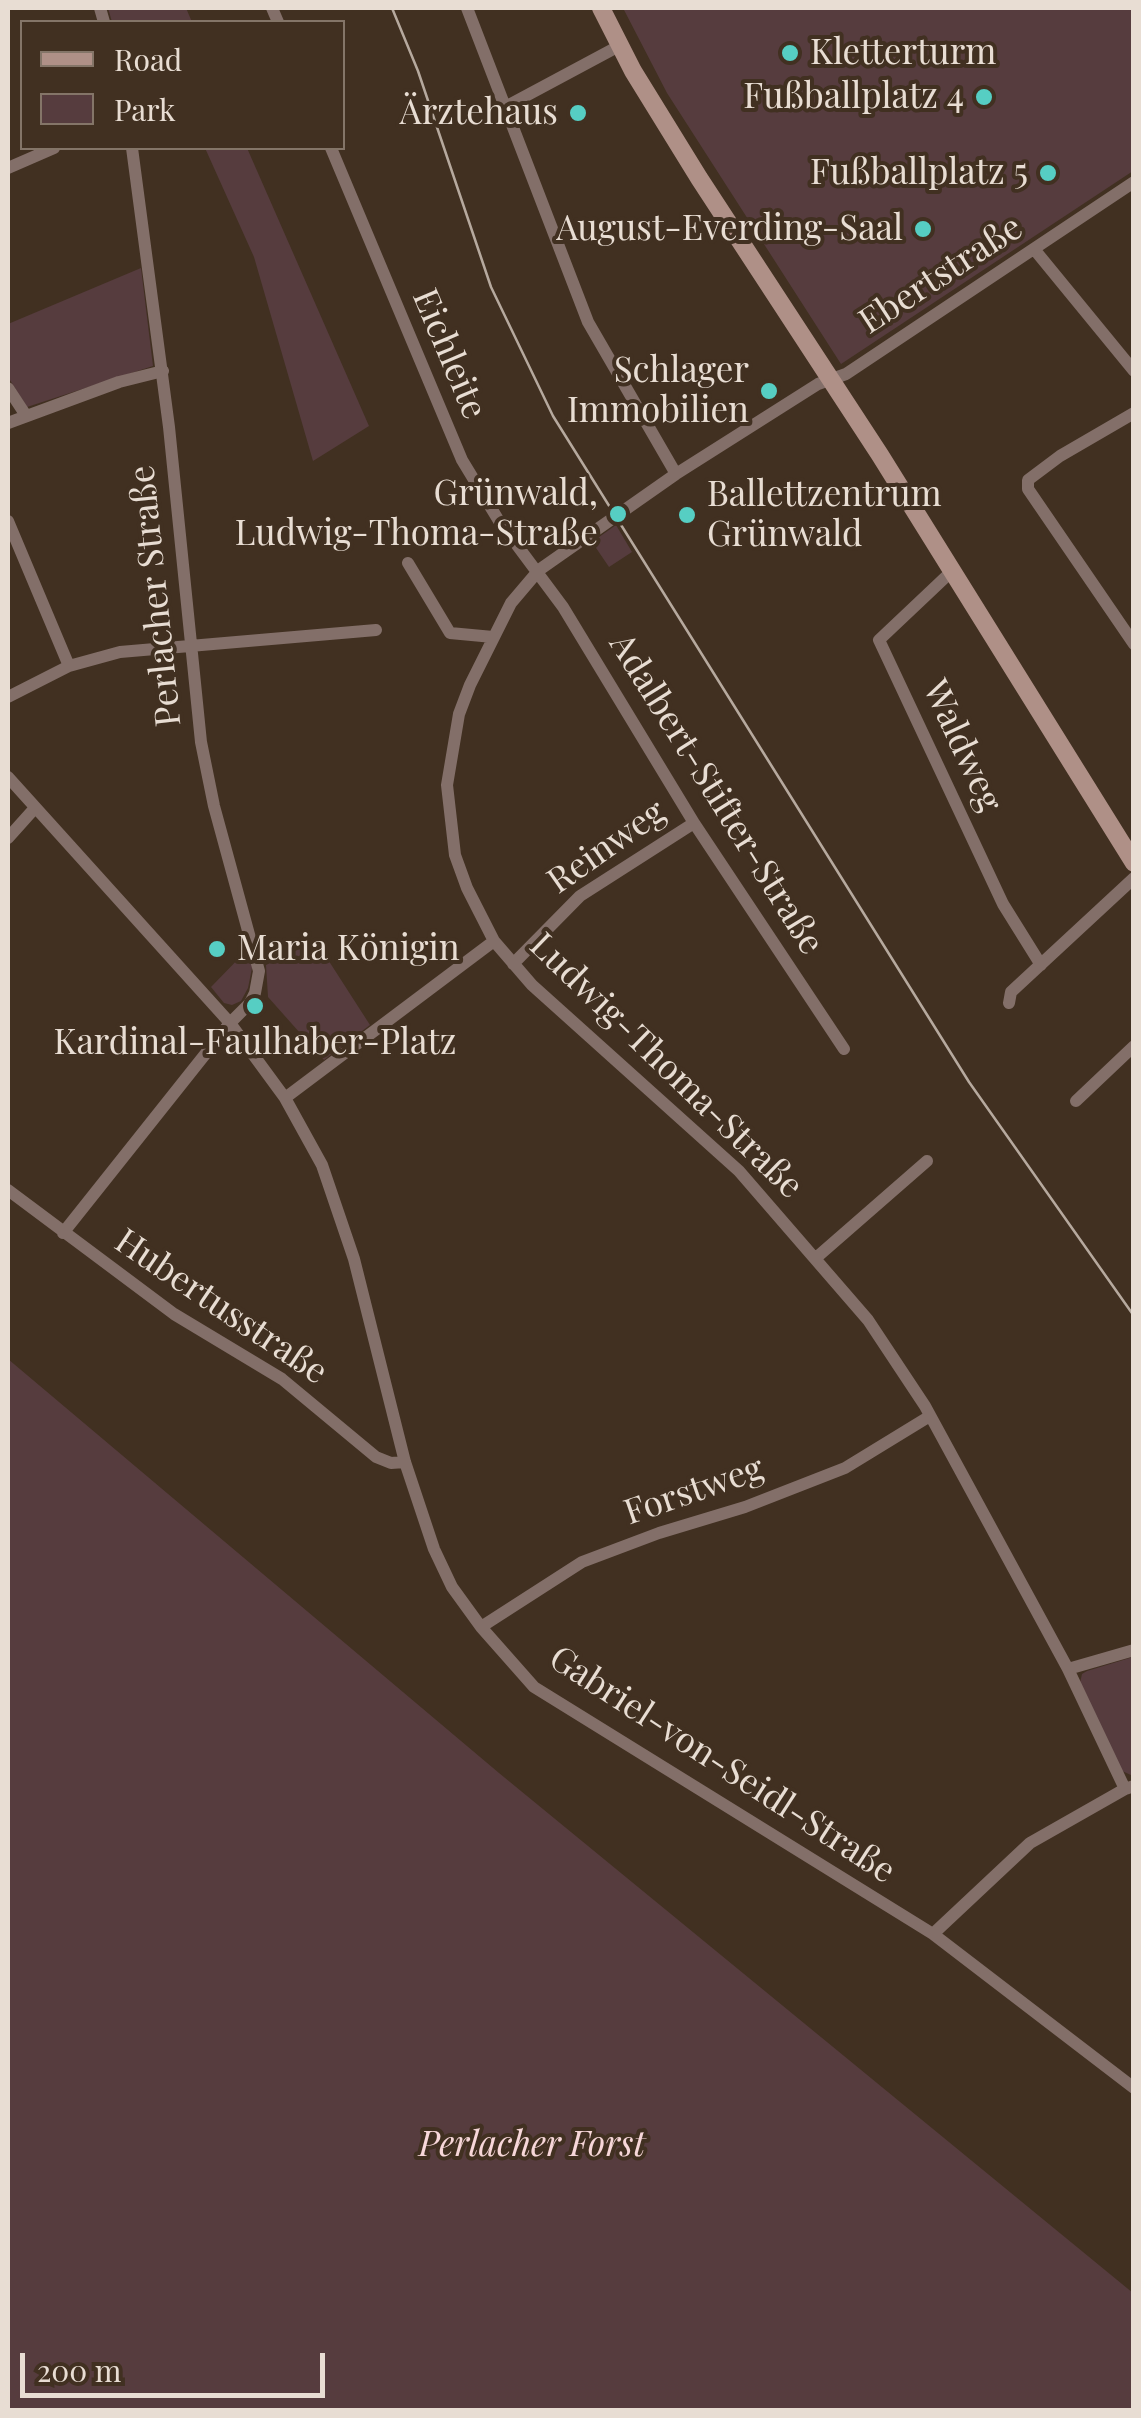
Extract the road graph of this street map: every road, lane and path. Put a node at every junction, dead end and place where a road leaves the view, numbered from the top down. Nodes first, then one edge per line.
1 (467, 8) edge
2 (600, 8) edge
3 (619, 46) junction
4 (506, 106) junction
5 (49, 150) edge
6 (132, 150) edge
7 (332, 150) edge
8 (8, 168) edge
9 (1134, 182) edge
10 (1034, 249) junction
11 (1134, 371) edge
12 (163, 372) junction
13 (829, 380) junction
14 (8, 388) edge
15 (1134, 413) edge
16 (25, 414) junction
17 (8, 422) edge
18 (676, 474) junction
19 (8, 521) edge
20 (408, 563) dead end
21 (539, 570) junction
22 (952, 571) junction
23 (376, 630) dead end
24 (493, 637) junction
25 (1134, 644) edge
26 (189, 645) junction
27 (70, 666) junction
28 (8, 697) edge
29 (8, 777) edge
30 (34, 809) junction
31 (694, 823) junction
32 (8, 838) edge
33 (1127, 839) edge
34 (1134, 863) edge
35 (1134, 878) edge
36 (494, 941) junction
37 (513, 964) junction
38 (1041, 964) junction
39 (1010, 1004) dead end
40 (230, 1023) junction
41 (1134, 1046) edge
42 (844, 1049) dead end
43 (285, 1098) junction
44 (1076, 1101) dead end
45 (927, 1161) dead end
46 (8, 1190) edge
47 (63, 1233) junction
48 (816, 1257) junction
49 (930, 1416) junction
50 (405, 1462) junction
51 (481, 1627) junction
52 (1134, 1650) edge
53 (1068, 1669) junction
54 (1129, 1787) edge
55 (933, 1934) junction
56 (1134, 2088) edge

1 - 4 street
2 - 3 main road
3 - 4 street
3 - 13 main road
4 - 18 street
5 - 8 street
6 - 12 street, Perlacher Straße
7 - 21 street, Eichleite
9 - 10 street, Ebertstraße
10 - 11 street
10 - 13 street, Ebertstraße
12 - 16 street
12 - 26 street, Perlacher Straße
13 - 18 street, Ludwig-Thoma-Straße
13 - 22 main road
14 - 16 street
15 - 25 street
16 - 17 street
18 - 21 street, Ludwig-Thoma-Straße
19 - 27 street
20 - 24 street
21 - 24 street, Ludwig-Thoma-Straße
21 - 31 street, Adalbert-Stifter-Straße
22 - 33 main road
22 - 38 street, Waldweg
23 - 26 street
24 - 36 street, Ludwig-Thoma-Straße
26 - 27 street
26 - 40 street, Perlacher Straße
27 - 28 street
29 - 30 street, Gabriel-von-Seidl-Straße
30 - 32 street
30 - 40 street, Gabriel-von-Seidl-Straße
31 - 37 street, Reinweg
31 - 42 street, Adalbert-Stifter-Straße
33 - 34 main road
35 - 38 street
36 - 37 street, Ludwig-Thoma-Straße
36 - 43 street
37 - 48 street, Ludwig-Thoma-Straße
38 - 39 street
40 - 43 street, Gabriel-von-Seidl-Straße
40 - 47 street, Perlacher Straße
41 - 44 street
43 - 50 street, Gabriel-von-Seidl-Straße
45 - 48 street
46 - 47 street, Hubertusstraße
47 - 50 street, Hubertusstraße
48 - 49 street, Ludwig-Thoma-Straße
49 - 51 street, Forstweg
49 - 53 street, Ludwig-Thoma-Straße
50 - 51 street, Gabriel-von-Seidl-Straße
51 - 55 street, Gabriel-von-Seidl-Straße
52 - 53 street
53 - 54 street, Ludwig-Thoma-Straße
54 - 55 street
55 - 56 street, Gabriel-von-Seidl-Straße

